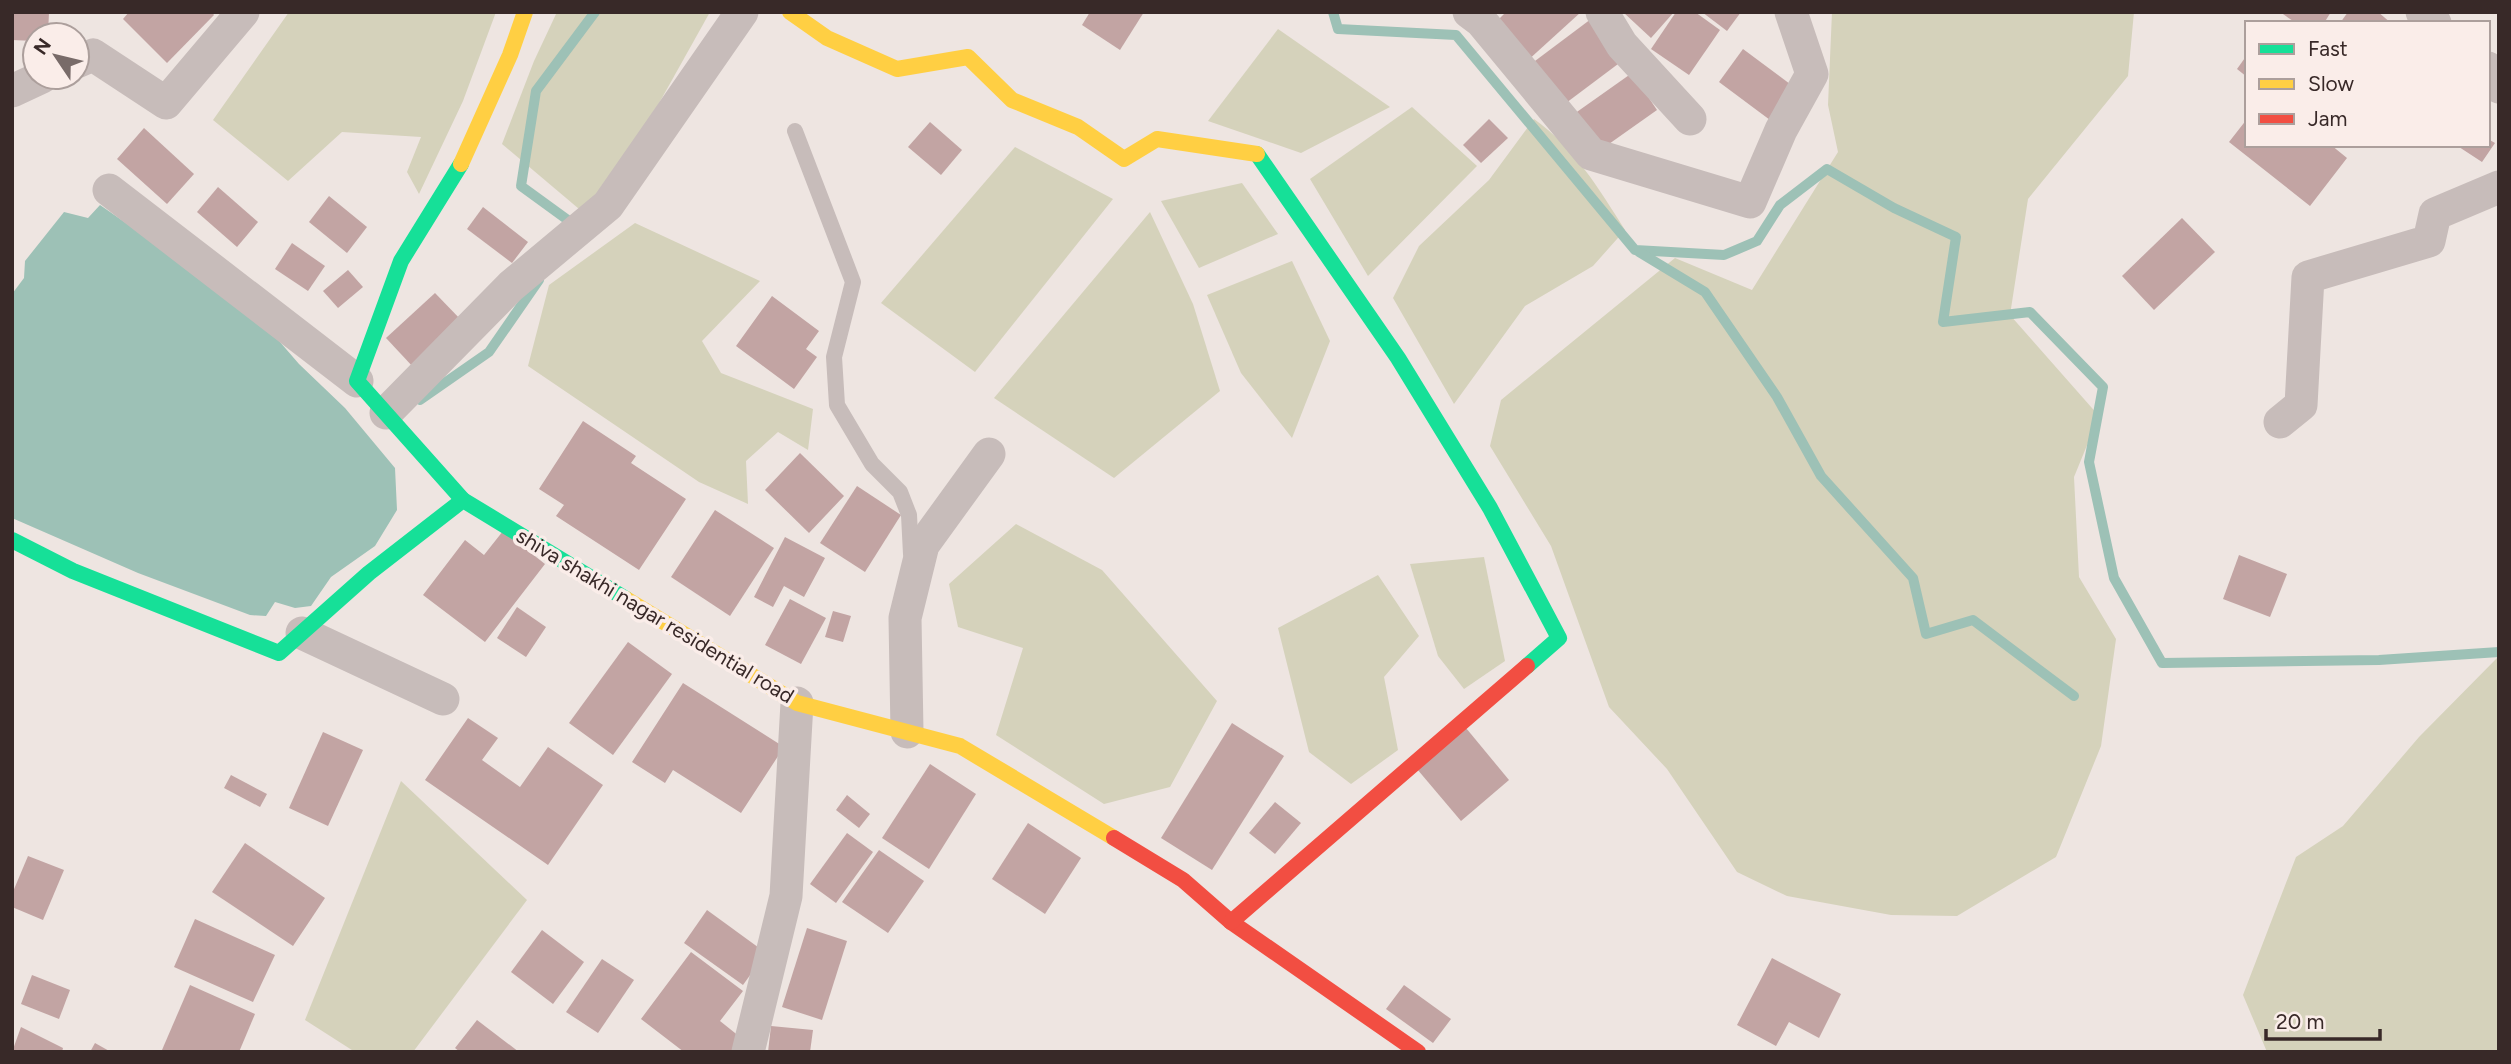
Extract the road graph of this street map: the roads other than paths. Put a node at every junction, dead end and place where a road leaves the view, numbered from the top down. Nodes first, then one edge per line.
1 (243, 12) edge
2 (525, 12) edge
3 (742, 12) edge
4 (790, 12) edge
5 (1469, 12) edge
6 (1602, 12) edge
7 (1791, 12) edge
8 (91, 56) edge
9 (2490, 71) edge
10 (2499, 87) edge
11 (1690, 119) dead end
12 (795, 131) dead end
13 (2499, 187) edge
14 (109, 190) dead end
15 (357, 381) junction
16 (386, 413) junction
17 (2280, 422) dead end
18 (989, 454) dead end
19 (463, 500) junction
20 (12, 540) edge
21 (914, 581) junction
22 (302, 633) junction
23 (443, 699) dead end
24 (797, 703) junction
25 (907, 732) junction
26 (1231, 922) junction
27 (1405, 1049) edge
28 (748, 1052) edge

1 - 8 street
2 - 15 street
3 - 16 street
4 - 26 street
5 - 7 street
6 - 11 street
9 - 10 street
12 - 21 lane
13 - 17 street
14 - 15 street
15 - 16 street, shiva shakhi nagar residential road
16 - 19 street, shiva shakhi nagar residential road
18 - 21 street
19 - 22 street
19 - 24 street, shiva shakhi nagar residential road
20 - 22 street
21 - 25 street
22 - 23 street
24 - 25 street, shiva shakhi nagar residential road
24 - 28 street
25 - 26 street, shiva shakhi nagar residential road
26 - 27 street, shiva shakhi nagar residential road

